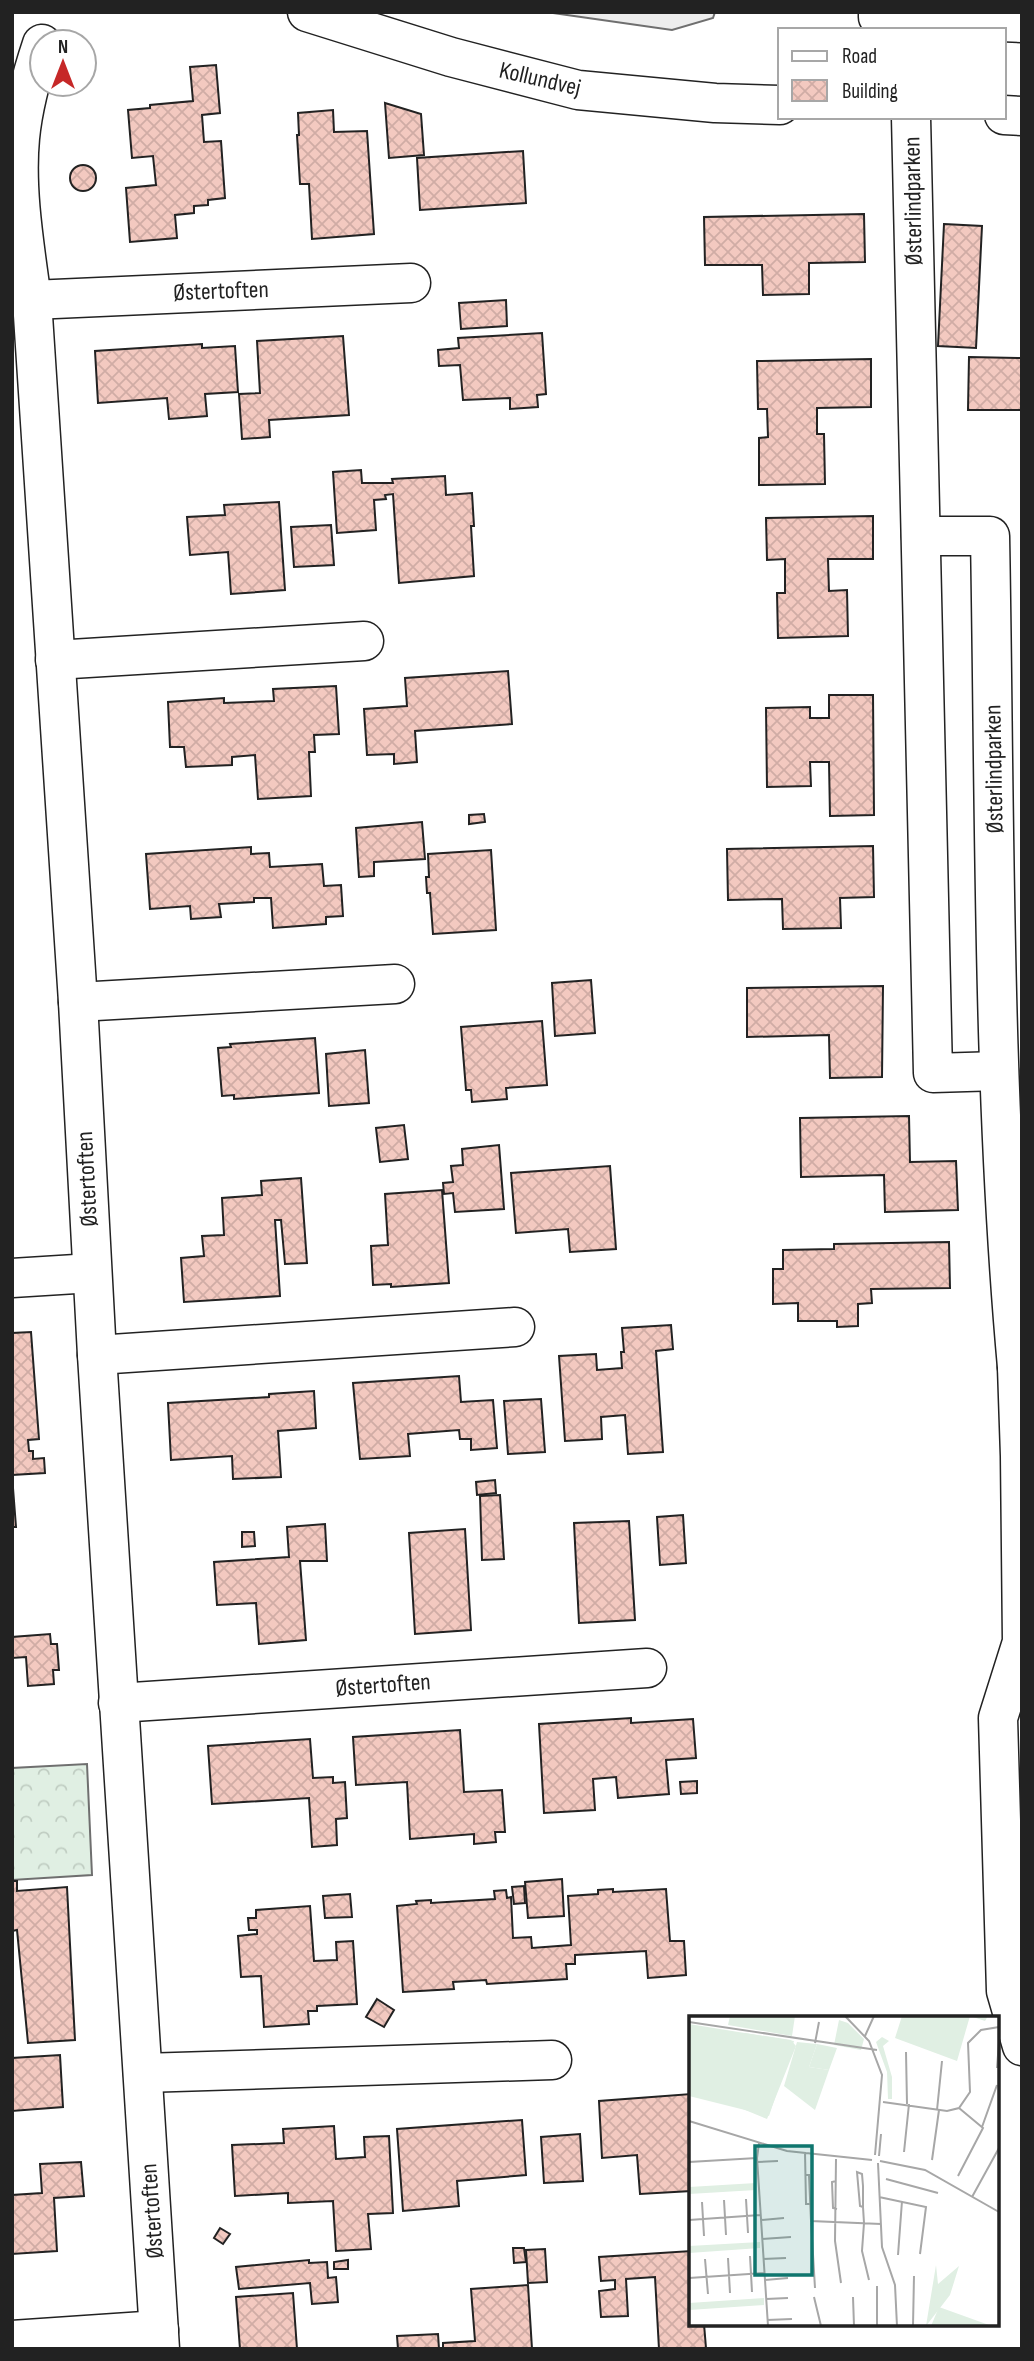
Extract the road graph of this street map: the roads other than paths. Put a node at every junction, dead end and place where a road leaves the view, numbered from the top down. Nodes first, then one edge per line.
1 (307, 12) edge
2 (878, 12) edge
3 (1022, 23) edge
4 (28, 88) edge
5 (778, 105) edge
6 (911, 119) edge
7 (16, 212) edge
8 (411, 283) dead end
9 (32, 300) junction
10 (922, 536) junction
11 (364, 641) dead end
12 (55, 660) junction
13 (395, 984) dead end
14 (78, 1002) junction
15 (999, 1071) junction
16 (92, 1273) junction
17 (12, 1278) edge
18 (515, 1327) dead end
19 (97, 1355) junction
20 (1019, 1367) edge
21 (647, 1668) dead end
22 (118, 1703) junction
23 (1022, 2046) edge
24 (552, 2060) dead end
25 (143, 2073) junction
26 (160, 2339) edge
27 (12, 2340) edge

1 - 5 street, Kollundvej
2 - 3 street
4 - 7 street, Østertoften
6 - 10 street, Østerlindparken
7 - 9 street, Østertoften
8 - 9 street, Østertoften
9 - 12 street, Østertoften
10 - 15 street, Østerlindparken
10 - 15 street, Østerlindparken
11 - 12 street
12 - 14 street, Østertoften
13 - 14 street
14 - 16 street, Østertoften
15 - 20 street, Østerlindparken
16 - 17 street
16 - 19 street, Østertoften
18 - 19 street
19 - 22 street, Østertoften
20 - 23 street, Østerlindparken
21 - 22 street, Østertoften
22 - 25 street, Østertoften
24 - 25 street
25 - 26 street, Østertoften
26 - 27 street

